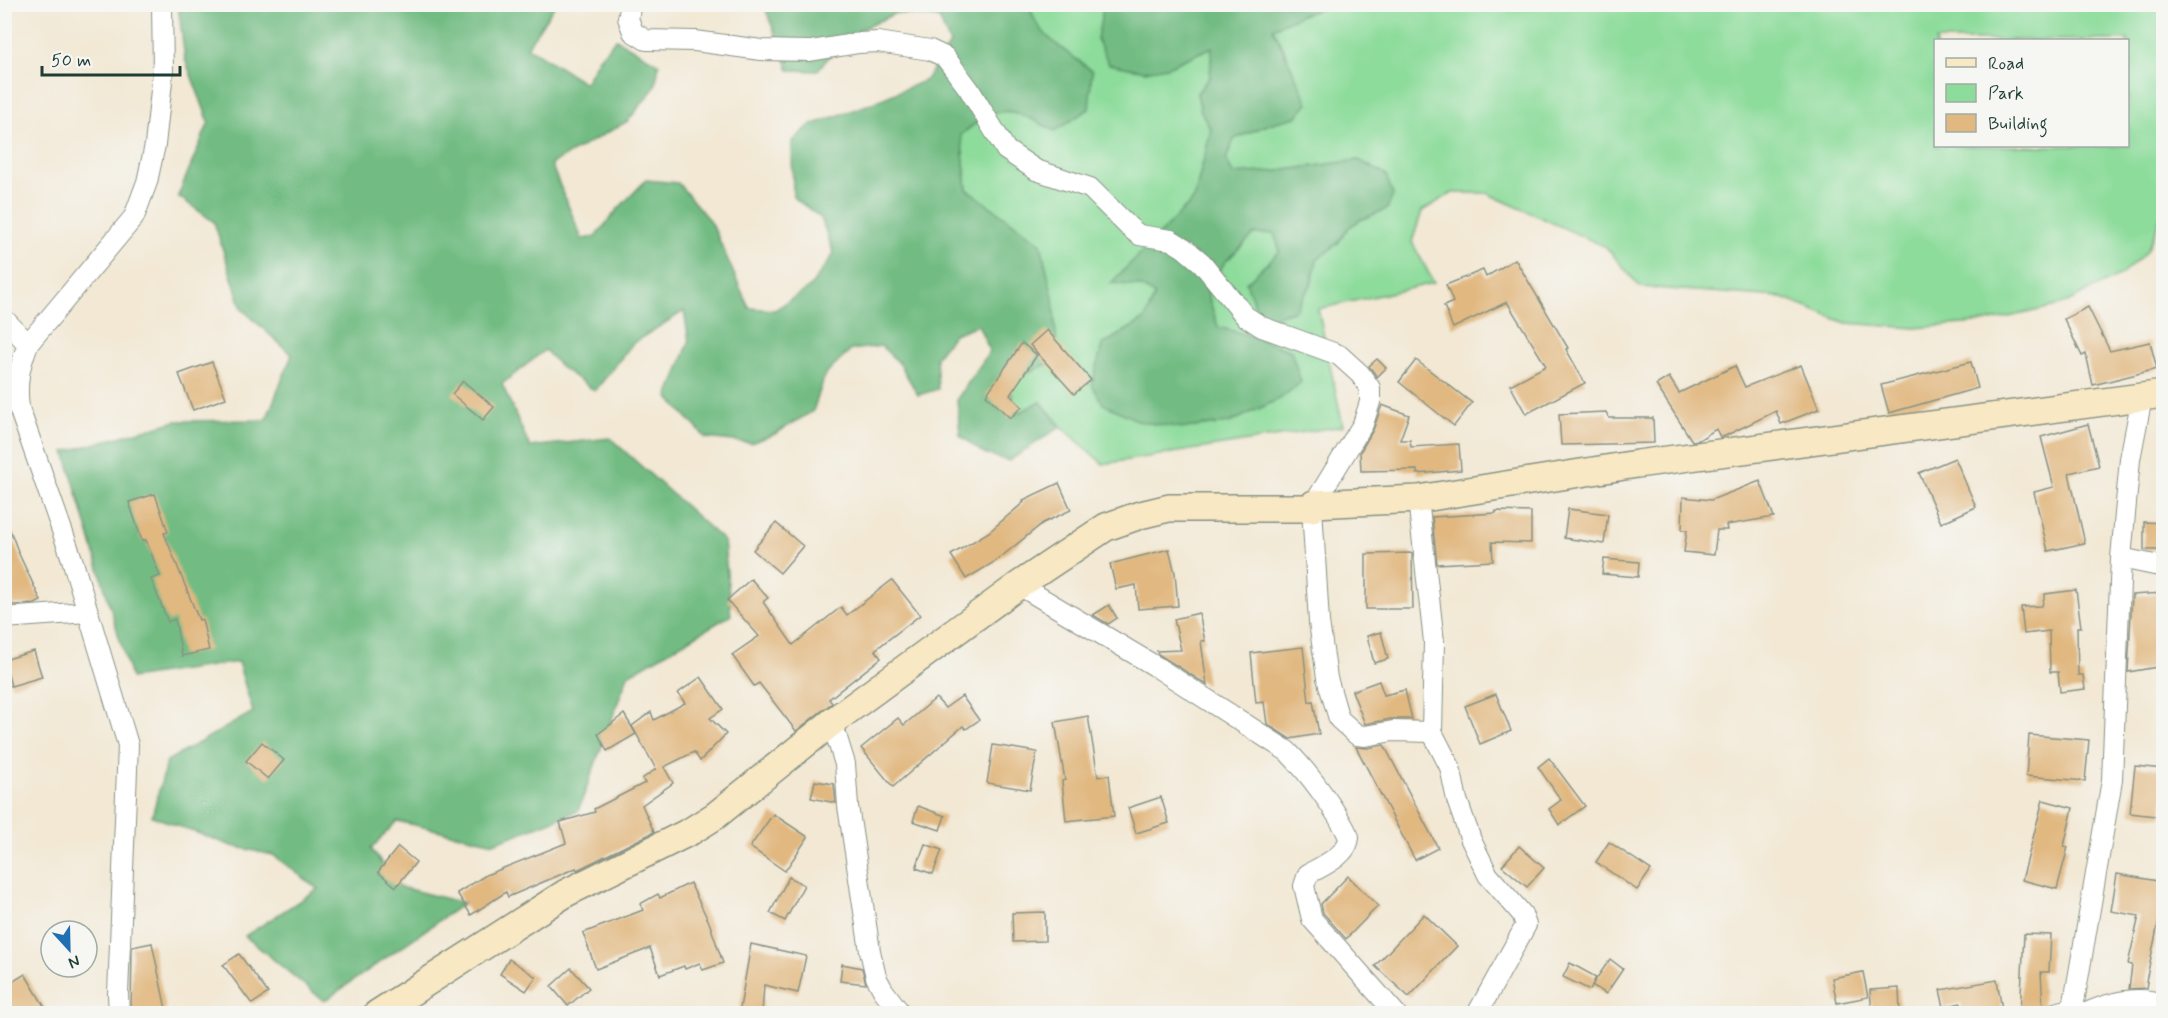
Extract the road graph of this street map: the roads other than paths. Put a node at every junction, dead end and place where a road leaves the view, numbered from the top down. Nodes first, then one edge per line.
1 (162, 4) edge
2 (631, 4) edge
3 (4, 319) edge
4 (28, 344) junction
5 (2153, 396) edge
6 (1418, 499) junction
7 (1313, 506) junction
8 (2121, 558) junction
9 (2163, 567) edge
10 (1019, 585) junction
11 (88, 612) junction
12 (4, 618) edge
13 (832, 722) junction
14 (1432, 732) junction
15 (2163, 1005) edge
16 (2076, 1012) edge
17 (119, 1014) edge
18 (377, 1014) edge
19 (901, 1014) edge
20 (1396, 1014) edge
21 (1478, 1014) edge
22 (2052, 1014) edge

1 - 4 street
2 - 7 street
3 - 4 street
4 - 11 street
5 - 6 street
5 - 8 street
6 - 7 street
6 - 14 street
7 - 10 street
7 - 14 street
8 - 9 street
8 - 16 street
10 - 13 street
10 - 20 street
11 - 12 street
11 - 17 street
13 - 18 street
13 - 19 street
14 - 21 street
15 - 16 street
16 - 22 street

